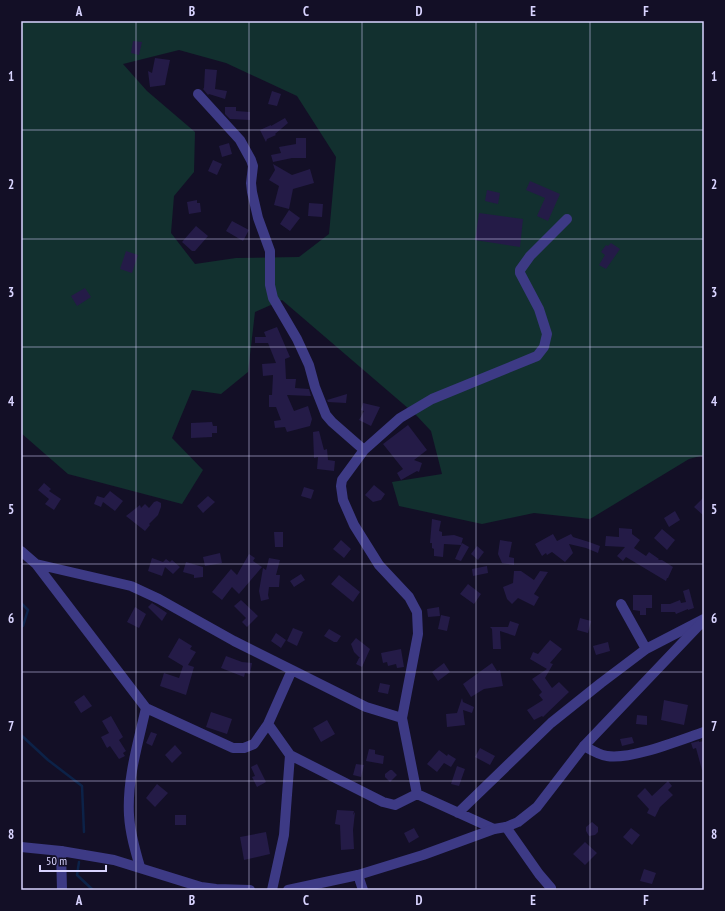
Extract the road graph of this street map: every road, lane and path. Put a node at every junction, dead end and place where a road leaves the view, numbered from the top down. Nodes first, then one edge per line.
1 (198, 94) dead end
2 (567, 219) dead end
3 (364, 450) junction
4 (21, 551) edge
5 (36, 564) junction
6 (621, 604) dead end
7 (704, 620) edge
8 (646, 648) junction
9 (292, 670) junction
10 (146, 708) junction
11 (402, 718) junction
12 (268, 724) junction
13 (704, 732) edge
14 (584, 746) junction
15 (290, 756) junction
16 (418, 794) junction
17 (458, 813) junction
18 (506, 827) junction
19 (494, 829) junction
20 (21, 847) edge
21 (61, 851) junction
22 (140, 867) junction
23 (358, 874) junction
24 (551, 889) edge
25 (62, 890) edge
26 (250, 890) edge
27 (272, 890) edge
28 (288, 890) edge
29 (363, 890) edge

1 - 3 street
2 - 3 street
3 - 11 street
4 - 5 street
5 - 9 street
5 - 10 street
6 - 8 street
7 - 8 street
7 - 14 street
8 - 17 street
9 - 11 street
9 - 12 street
10 - 12 street
10 - 22 street
11 - 16 street
12 - 15 street
13 - 14 street
14 - 18 street
15 - 16 street
15 - 27 street
16 - 17 street
17 - 19 street
18 - 19 street
18 - 24 street
19 - 23 street
20 - 21 street
21 - 22 street
21 - 25 street
22 - 26 street
23 - 28 street
23 - 29 street

